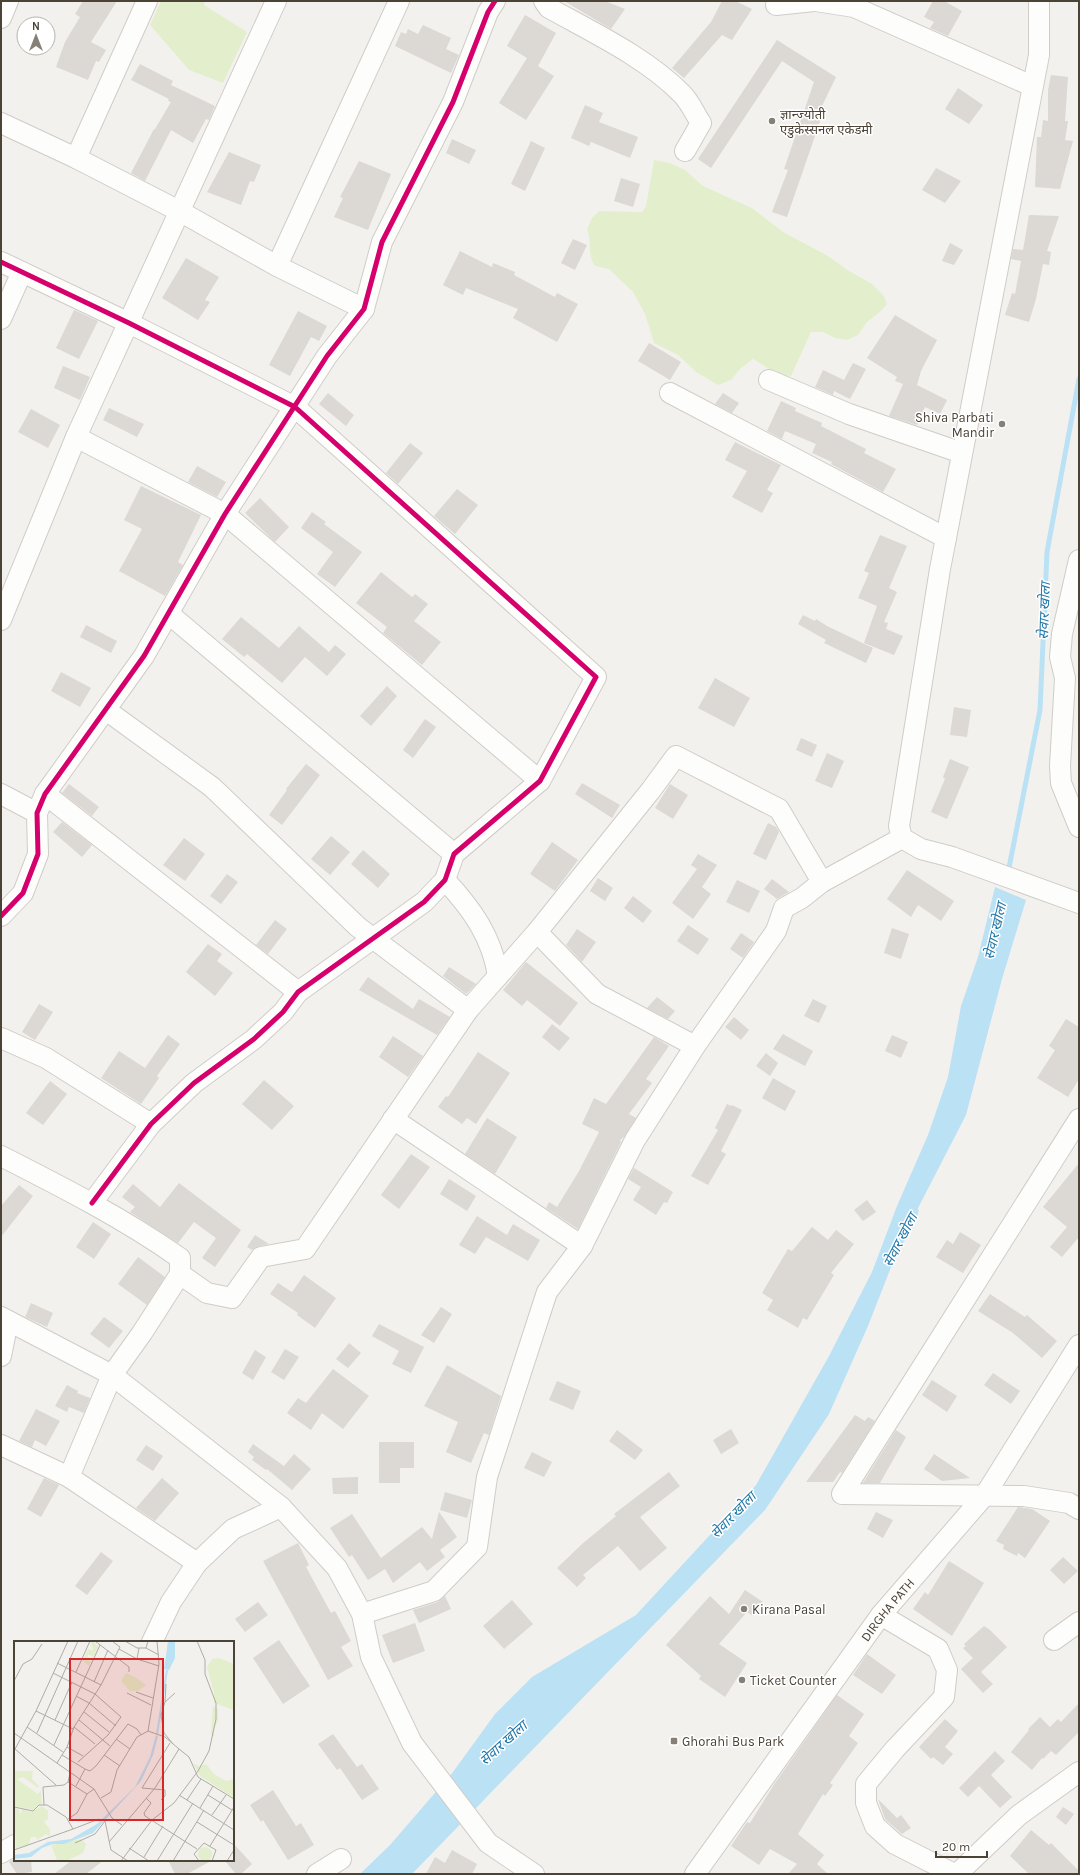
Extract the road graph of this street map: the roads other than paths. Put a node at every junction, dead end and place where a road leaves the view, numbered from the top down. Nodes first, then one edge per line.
1 (8, 1) edge
2 (147, 1) edge
3 (276, 1) edge
4 (399, 1) edge
5 (495, 1) edge
6 (544, 1) edge
7 (815, 1) edge
8 (1038, 1) edge
9 (774, 2) edge
10 (1, 18) edge
11 (1032, 86) junction
12 (1, 123) edge
13 (685, 151) dead end
14 (76, 158) junction
15 (181, 212) junction
16 (1, 262) edge
17 (277, 266) junction
18 (22, 272) junction
19 (364, 308) junction
20 (1, 319) edge
21 (129, 323) junction
22 (769, 380) dead end
23 (670, 392) dead end
24 (295, 407) junction
25 (76, 437) junction
26 (962, 453) junction
27 (225, 514) junction
28 (946, 538) junction
29 (1079, 560) edge
30 (169, 614) junction
31 (1, 620) edge
32 (106, 710) junction
33 (540, 781) junction
34 (1, 794) edge
35 (45, 794) junction
36 (37, 813) junction
37 (1079, 828) edge
38 (902, 838) junction
39 (454, 854) junction
40 (445, 880) junction
41 (822, 882) junction
42 (1079, 903) edge
43 (1, 916) edge
44 (537, 932) junction
45 (374, 938) junction
46 (498, 976) junction
47 (298, 992) junction
48 (468, 1010) junction
49 (1, 1038) edge
50 (696, 1046) junction
51 (393, 1119) junction
52 (1079, 1119) edge
53 (151, 1124) junction
54 (1, 1156) edge
55 (92, 1203) junction
56 (582, 1246) junction
57 (180, 1274) junction
58 (5, 1319) edge
59 (1079, 1345) edge
60 (1, 1356) edge
61 (112, 1375) junction
62 (1, 1445) edge
63 (69, 1476) junction
64 (986, 1495) junction
65 (281, 1507) junction
66 (1079, 1509) edge
67 (197, 1563) junction
68 (362, 1614) junction
69 (881, 1615) junction
70 (1079, 1622) edge
71 (1054, 1640) dead end
72 (152, 1641) edge
73 (1079, 1772) edge
74 (14, 1846) edge
75 (1, 1853) edge
76 (341, 1860) dead end
77 (317, 1874) edge
78 (534, 1874) edge
79 (695, 1874) edge
80 (954, 1874) edge
81 (958, 1874) edge

1 - 10 street
2 - 14 street
3 - 15 street
4 - 17 street
5 - 19 street
6 - 13 street
7 - 9 street
7 - 11 street
8 - 11 street
11 - 26 street
12 - 14 street
14 - 15 street
15 - 17 street
15 - 21 street
16 - 18 street
17 - 19 street
18 - 20 street
18 - 21 street
19 - 24 street
21 - 24 street
21 - 25 street
22 - 26 street
23 - 28 street
24 - 27 street
24 - 33 street
25 - 27 street
25 - 31 street
26 - 28 street
27 - 30 street
27 - 33 street
28 - 38 street
29 - 37 street
30 - 32 street
30 - 39 street
32 - 35 street
32 - 45 street
33 - 39 street
34 - 36 street
35 - 36 street
35 - 47 street
36 - 43 street
38 - 41 street
38 - 42 street
39 - 40 street
40 - 45 street
40 - 46 street
41 - 44 street
41 - 50 street
44 - 46 street
44 - 50 street
45 - 47 street
45 - 48 street
46 - 48 street
47 - 53 street
48 - 51 street
49 - 53 street
50 - 56 street
51 - 56 street
51 - 57 street
52 - 64 street
53 - 55 street
54 - 55 street
55 - 57 street
56 - 68 street
57 - 61 street
58 - 60 street
58 - 61 street
59 - 64 street, DIRGHA PATH
61 - 63 street
61 - 65 street
62 - 63 street
63 - 67 street
64 - 66 street
64 - 69 street, DIRGHA PATH
65 - 67 street
65 - 68 street
67 - 72 street
68 - 78 street
69 - 79 street, DIRGHA PATH
69 - 80 street
70 - 71 street
73 - 81 street
74 - 75 street
76 - 77 street

